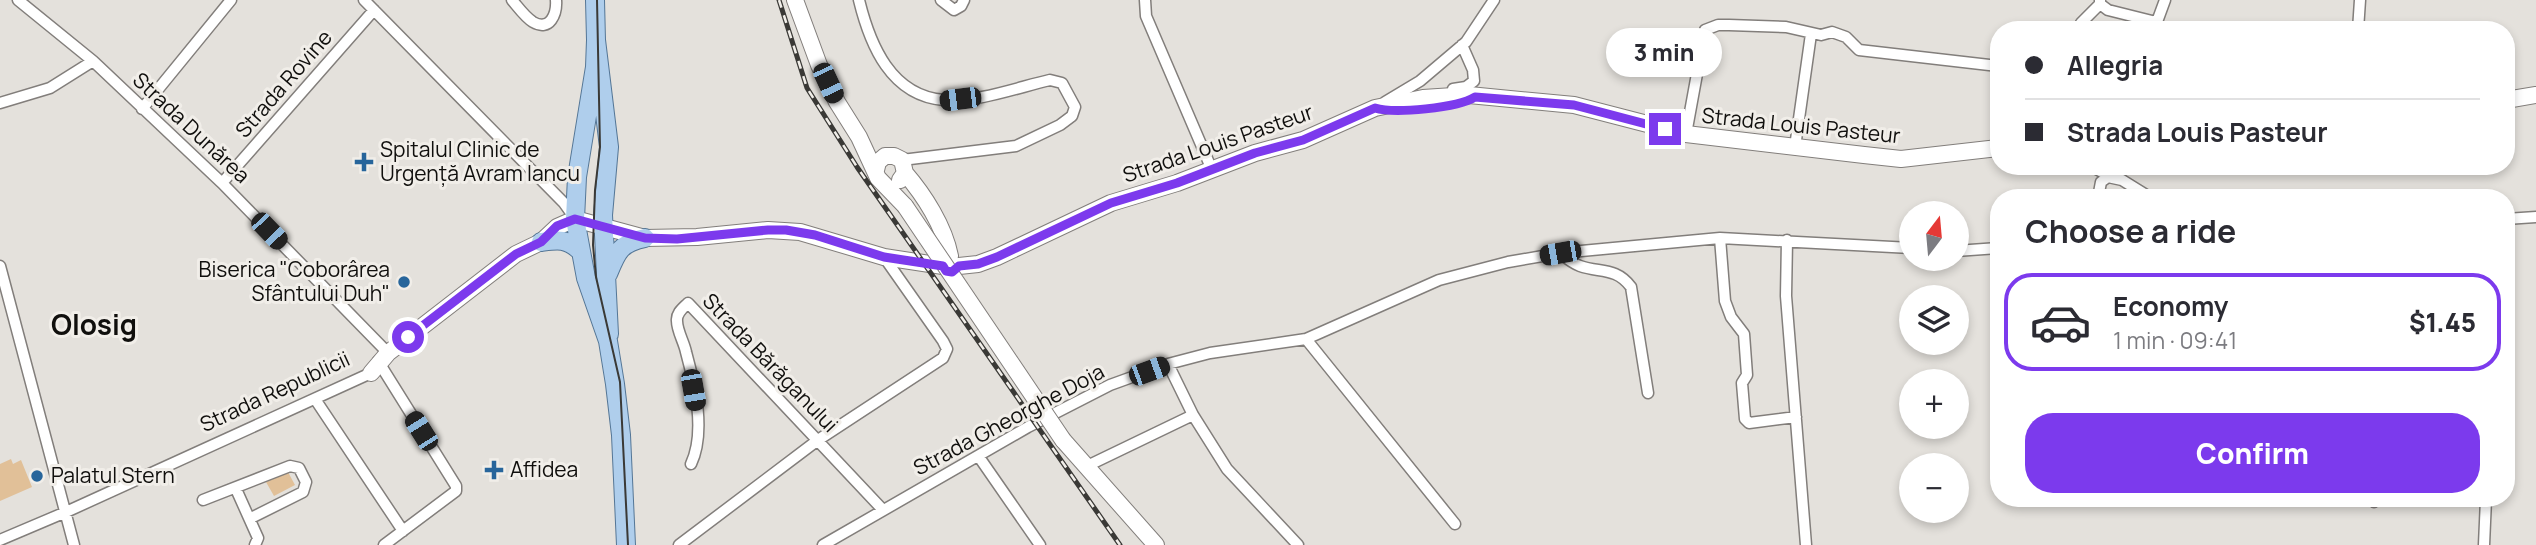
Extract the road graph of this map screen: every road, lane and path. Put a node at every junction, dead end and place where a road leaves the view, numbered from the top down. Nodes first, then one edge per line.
1 (18, 0) edge
2 (231, 0) edge
3 (364, 0) edge
4 (512, 0) edge
5 (556, 0) edge
6 (595, 0) edge
7 (795, 0) edge
8 (859, 0) edge
9 (941, 0) edge
10 (964, 0) edge
11 (1145, 0) edge
12 (1494, 0) edge
13 (2165, 0) edge
14 (2360, 0) edge
15 (2100, 2) edge
16 (374, 10) junction
17 (2083, 21) edge
18 (2140, 21) edge
19 (2157, 21) edge
20 (2359, 21) edge
21 (1811, 34) junction
22 (596, 40) junction
23 (1462, 45) junction
24 (93, 61) junction
25 (1990, 65) edge
26 (1420, 81) junction
27 (2536, 95) edge
28 (1422, 96) junction
29 (1475, 97) junction
30 (2515, 98) edge
31 (0, 103) edge
32 (1375, 108) junction
33 (142, 109) junction
34 (1686, 134) junction
35 (1796, 147) junction
36 (1990, 149) edge
37 (1212, 170) junction
38 (893, 172) junction
39 (2096, 175) edge
40 (2107, 175) edge
41 (2113, 178) junction
42 (222, 183) junction
43 (2100, 184) junction
44 (2099, 189) edge
45 (2134, 189) edge
46 (2536, 217) edge
47 (2515, 218) edge
48 (589, 224) junction
49 (645, 238) junction
50 (1720, 238) junction
51 (1787, 240) junction
52 (541, 242) junction
53 (1899, 247) edge
54 (1990, 249) edge
55 (579, 250) junction
56 (1969, 250) edge
57 (1560, 253) junction
58 (884, 257) junction
59 (951, 262) junction
60 (0, 266) edge
61 (607, 278) junction
62 (1306, 339) junction
63 (608, 341) junction
64 (379, 363) junction
65 (1167, 365) junction
66 (1648, 393) dead end
67 (315, 400) junction
68 (1193, 415) junction
69 (1796, 417) junction
70 (818, 440) junction
71 (979, 457) junction
72 (691, 464) dead end
73 (1085, 467) junction
74 (236, 489) junction
75 (203, 500) dead end
76 (2486, 507) edge
77 (883, 510) junction
78 (66, 512) junction
79 (251, 518) junction
80 (1455, 524) dead end
81 (403, 531) junction
82 (0, 540) edge
83 (75, 545) edge
84 (255, 545) edge
85 (384, 545) edge
86 (626, 545) edge
87 (679, 545) edge
88 (823, 545) edge
89 (1040, 545) edge
90 (1156, 545) edge
91 (1298, 545) edge
92 (1806, 545) edge
93 (2484, 545) edge

1 - 24 street, Strada Dunărea
2 - 33 street
3 - 16 street
4 - 5 street
6 - 22 main road
7 - 38 main road
8 - 38 street
9 - 10 street
11 - 37 street
12 - 23 street
13 - 19 street
14 - 20 street
15 - 17 street
15 - 18 street
16 - 42 street, Strada Rovine
16 - 48 street
21 - 25 street
21 - 34 street
21 - 35 street
22 - 48 main road
22 - 48 main road
23 - 26 street
23 - 28 street
24 - 31 street
24 - 33 street, Strada Dunărea
26 - 28 street
26 - 32 street
27 - 30 main road
28 - 29 main road, Strada Louis Pasteur
28 - 32 main road, Strada Louis Pasteur
29 - 32 main road, Strada Louis Pasteur
29 - 34 main road, Strada Louis Pasteur
32 - 37 main road, Strada Louis Pasteur
33 - 42 street, Strada Dunărea
34 - 35 main road, Strada Louis Pasteur
35 - 36 main road, Strada Louis Pasteur
37 - 59 main road, Strada Louis Pasteur
38 - 59 main road
38 - 73 main road, bridge
39 - 43 street
40 - 41 street
41 - 43 street
41 - 45 street
42 - 64 street, Strada Dunărea
43 - 44 street
46 - 47 street
48 - 49 main road, Strada Louis Pasteur
48 - 52 main road, Strada Republicii
48 - 55 main road
48 - 61 main road
49 - 58 main road, Strada Louis Pasteur
49 - 61 main road
50 - 51 street, Strada Gheorghe Doja
50 - 57 street, Strada Gheorghe Doja
50 - 69 street
51 - 53 street, Strada Gheorghe Doja
51 - 69 street
52 - 55 main road
52 - 64 main road, Strada Republicii
54 - 56 street
55 - 63 main road
57 - 62 street, Strada Gheorghe Doja
57 - 66 street
58 - 59 main road, Strada Louis Pasteur
58 - 70 street
60 - 78 street
61 - 63 main road
62 - 65 street, Strada Gheorghe Doja
62 - 80 street
63 - 86 main road
64 - 67 street, Strada Republicii
64 - 81 street, Strada Dunărea
65 - 68 street
65 - 71 street, Strada Gheorghe Doja
67 - 78 street, Strada Republicii
67 - 81 street
68 - 73 street
68 - 91 street
69 - 92 street
70 - 72 street, Strada Bărăganului
70 - 77 street, Strada Bărăganului
70 - 87 street
71 - 77 street, Strada Gheorghe Doja
71 - 89 street
73 - 90 main road
74 - 75 street
74 - 79 street
74 - 79 street
76 - 93 street
77 - 88 street, Strada Gheorghe Doja
78 - 82 street, Strada Republicii
78 - 83 street
79 - 84 street
81 - 85 street

